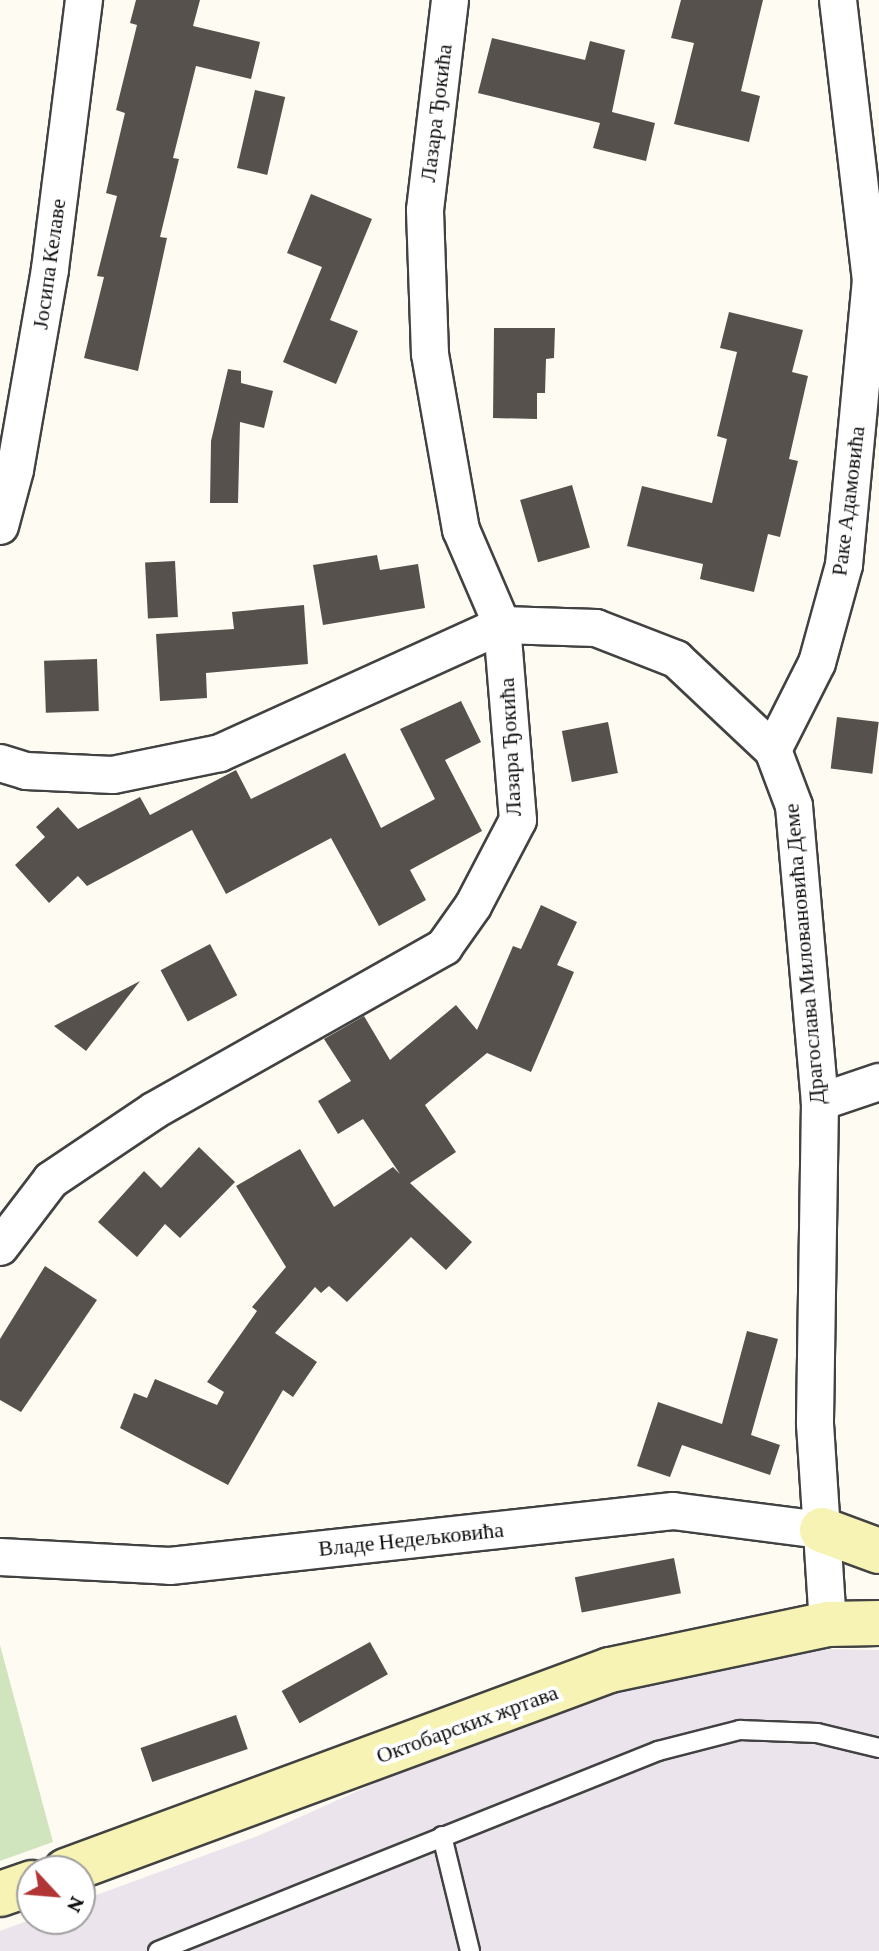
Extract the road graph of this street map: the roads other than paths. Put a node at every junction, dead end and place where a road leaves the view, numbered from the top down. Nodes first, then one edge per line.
1 (84, 0) edge
2 (450, 0) edge
3 (838, 0) edge
4 (0, 526) edge
5 (502, 625) junction
6 (773, 750) junction
7 (0, 763) edge
8 (879, 1082) edge
9 (820, 1102) junction
10 (0, 1247) edge
11 (822, 1530) junction
12 (879, 1551) edge
13 (0, 1557) edge
14 (879, 1623) edge
15 (828, 1624) junction
16 (879, 1748) edge
17 (442, 1836) junction
18 (96, 1860) edge
19 (158, 1951) edge
20 (470, 1951) edge

1 - 4 street, Јосипа Келаве
2 - 5 street, Лазара Ђокића
3 - 6 street, Раке Адамовића
5 - 6 street, Драгослава Миловановића Деме
5 - 7 street, Драгослава Миловановића Деме
5 - 10 street, Лазара Ђокића
6 - 9 street, Драгослава Миловановића Деме
8 - 9 street
9 - 11 street, Драгослава Миловановића Деме
11 - 12 street
11 - 13 street, Владе Недељковића
11 - 15 street, Драгослава Миловановића Деме
14 - 15 street, Октобарских жртава
15 - 18 street, Октобарских жртава
16 - 17 lane
17 - 19 lane
17 - 20 lane

